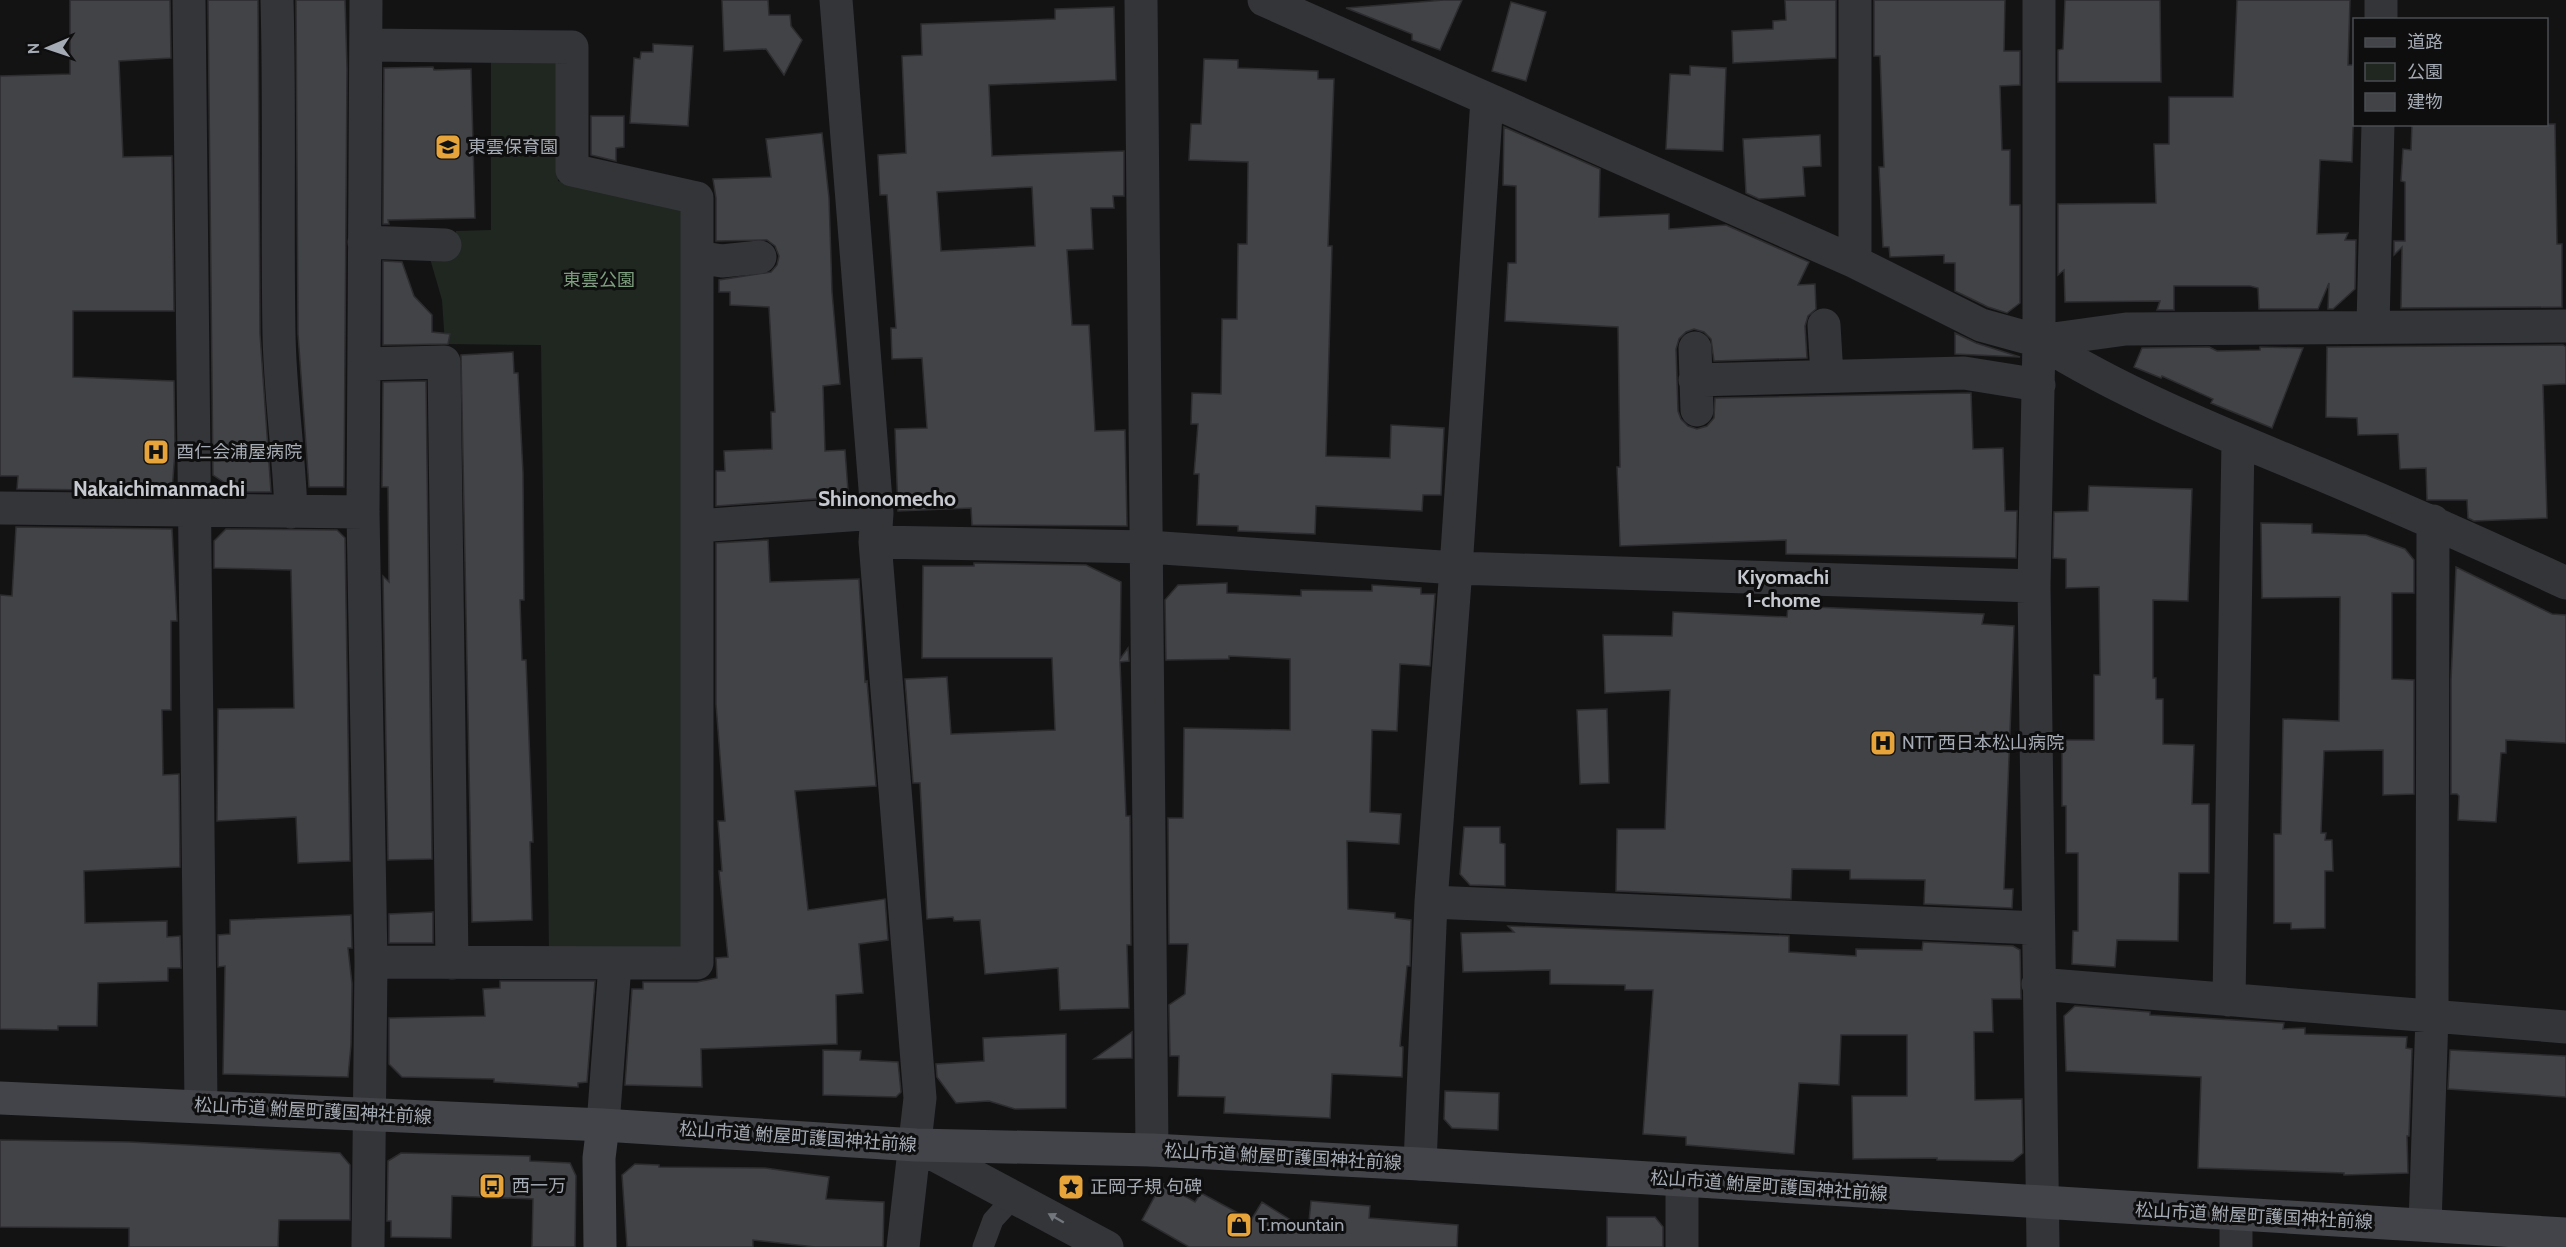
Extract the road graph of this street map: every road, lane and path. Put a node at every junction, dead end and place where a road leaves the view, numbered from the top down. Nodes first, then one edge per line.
1 (189, 0) edge
2 (277, 0) edge
3 (366, 0) edge
4 (836, 0) edge
5 (1141, 0) edge
6 (1264, 0) edge
7 (1855, 0) edge
8 (2039, 0) edge
9 (2381, 0) edge
10 (2381, 18) edge
11 (366, 45) junction
12 (1487, 99) junction
13 (2378, 126) edge
14 (364, 242) junction
15 (445, 245) dead end
16 (697, 256) junction
17 (760, 257) dead end
18 (1855, 262) junction
19 (1824, 325) dead end
20 (2373, 326) junction
21 (2566, 326) edge
22 (2039, 341) junction
23 (364, 364) junction
24 (1827, 376) junction
25 (1696, 379) dead end
26 (2039, 385) junction
27 (2238, 440) junction
28 (0, 508) edge
29 (196, 510) junction
30 (291, 512) junction
31 (363, 513) junction
32 (2433, 521) junction
33 (697, 526) junction
34 (876, 527) junction
35 (1148, 547) junction
36 (1456, 568) junction
37 (2566, 583) edge
38 (2034, 586) junction
39 (1431, 902) junction
40 (2037, 928) junction
41 (371, 962) junction
42 (452, 963) junction
43 (615, 964) junction
44 (2038, 984) junction
45 (2229, 1000) junction
46 (2432, 1016) junction
47 (2566, 1027) edge
48 (0, 1098) edge
49 (201, 1106) junction
50 (369, 1113) junction
51 (603, 1125) junction
52 (916, 1144) junction
53 (1152, 1150) junction
54 (1420, 1164) junction
55 (1682, 1180) junction
56 (1015, 1196) junction
57 (2043, 1203) junction
58 (2426, 1225) junction
59 (2236, 1231) edge
60 (2566, 1234) edge
61 (2517, 1239) edge
62 (368, 1247) edge
63 (600, 1247) edge
64 (903, 1247) edge
65 (983, 1247) edge
66 (1107, 1247) edge
67 (1682, 1247) edge
68 (2043, 1247) edge

1 - 29 street
2 - 30 street
3 - 11 street
4 - 34 street
5 - 35 street
6 - 12 street
7 - 18 street
8 - 22 street
9 - 10 street
11 - 14 street
11 - 16 street
12 - 18 street
12 - 36 street
13 - 20 street
14 - 15 street
14 - 23 street
16 - 17 street
16 - 33 street
18 - 22 street
19 - 24 street
20 - 21 street
20 - 22 street
22 - 26 street
22 - 27 street
23 - 31 street
23 - 42 street
24 - 25 street
24 - 26 street
26 - 38 street
27 - 32 street
27 - 45 street
28 - 29 street
29 - 30 street
29 - 49 street
30 - 31 street
31 - 41 street
32 - 37 street
32 - 46 street
33 - 34 street
33 - 43 street
34 - 35 street
34 - 52 street
35 - 36 street
35 - 53 street
36 - 38 street
36 - 39 street
38 - 40 street
39 - 40 street
39 - 54 street
40 - 44 street
41 - 42 street
41 - 50 street
42 - 43 street
43 - 51 street
44 - 45 street
44 - 57 street
45 - 46 street
46 - 47 street
46 - 58 street
48 - 49 street, 松山市道 鮒屋町護国神社前線
49 - 50 street, 松山市道 鮒屋町護国神社前線
50 - 51 street, 松山市道 鮒屋町護国神社前線
50 - 62 street
51 - 52 street, 松山市道 鮒屋町護国神社前線
51 - 63 street
52 - 53 street, 松山市道 鮒屋町護国神社前線
52 - 56 street
52 - 64 street
53 - 54 street, 松山市道 鮒屋町護国神社前線
54 - 55 street, 松山市道 鮒屋町護国神社前線
55 - 57 street, 松山市道 鮒屋町護国神社前線
55 - 67 street
56 - 65 lane
66 -> 56 street
57 - 59 street, 松山市道 鮒屋町護国神社前線
57 - 68 street
58 - 59 street, 松山市道 鮒屋町護国神社前線
58 - 61 street, 松山市道 鮒屋町護国神社前線
60 - 61 street, 松山市道 鮒屋町護国神社前線

